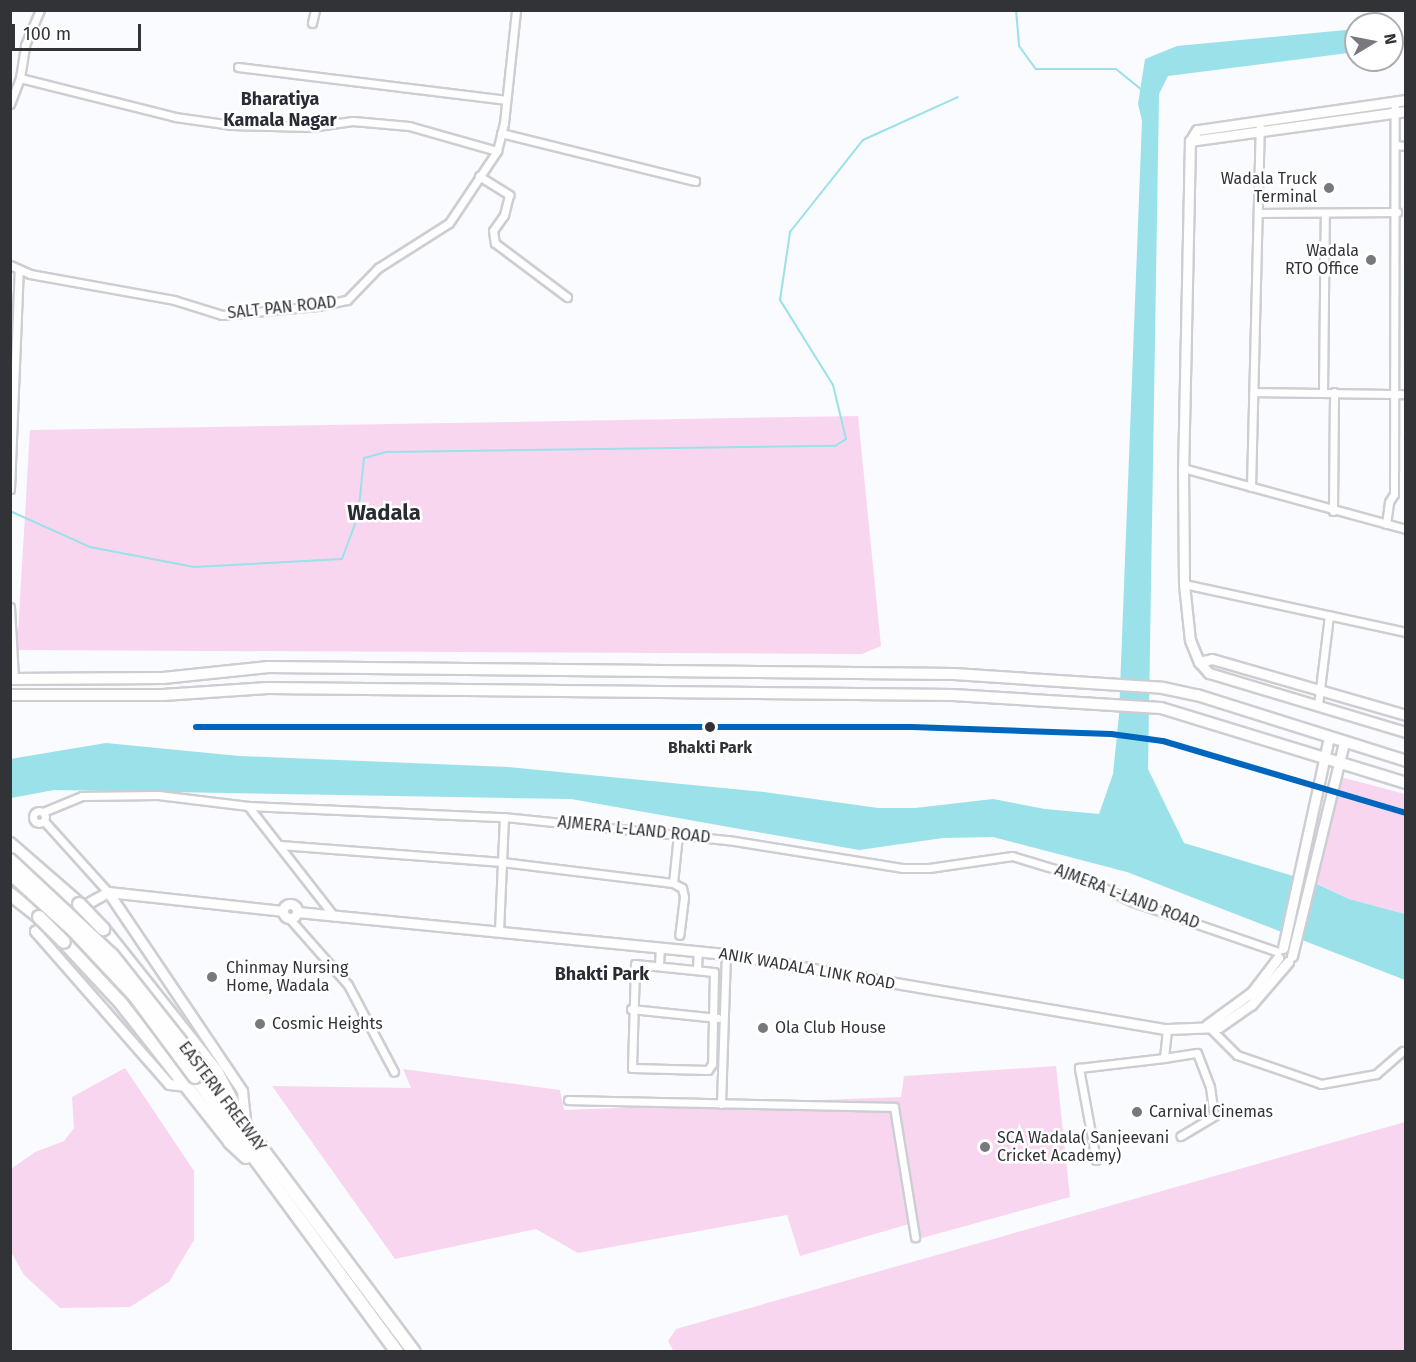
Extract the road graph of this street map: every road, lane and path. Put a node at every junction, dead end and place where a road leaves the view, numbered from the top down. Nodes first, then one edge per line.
1 (40, 10) edge
2 (315, 10) edge
3 (516, 10) edge
4 (312, 23) dead end
5 (238, 67) dead end
6 (20, 78) junction
7 (505, 100) junction
8 (1406, 100) edge
9 (1395, 102) junction
10 (10, 104) edge
11 (1401, 111) edge
12 (1260, 121) junction
13 (1260, 132) junction
14 (501, 133) junction
15 (1190, 141) junction
16 (1396, 145) junction
17 (1406, 146) edge
18 (497, 151) junction
19 (479, 176) junction
20 (695, 181) dead end
21 (1397, 193) junction
22 (1406, 193) edge
23 (1397, 212) junction
24 (1258, 213) junction
25 (1325, 213) junction
26 (10, 265) edge
27 (19, 269) junction
28 (567, 297) dead end
29 (1254, 392) junction
30 (1323, 392) junction
31 (1334, 393) junction
32 (1394, 394) junction
33 (1406, 394) edge
34 (1183, 468) junction
35 (1251, 487) junction
36 (10, 489) edge
37 (1333, 511) junction
38 (1386, 524) junction
39 (1406, 529) edge
40 (1184, 584) junction
41 (10, 607) edge
42 (1329, 616) junction
43 (1406, 632) edge
44 (1199, 662) junction
45 (163, 678) junction
46 (95, 679) junction
47 (12, 680) edge
48 (1322, 692) junction
49 (10, 695) edge
50 (163, 695) junction
51 (96, 696) junction
52 (1318, 705) junction
53 (1406, 715) edge
54 (1406, 732) edge
55 (1329, 737) junction
56 (1344, 742) junction
57 (1324, 757) junction
58 (1406, 761) edge
59 (1339, 762) junction
60 (1406, 783) edge
61 (248, 806) junction
62 (43, 812) junction
63 (504, 817) junction
64 (44, 821) junction
65 (678, 835) junction
66 (10, 844) edge
67 (280, 845) junction
68 (10, 860) edge
69 (502, 862) junction
70 (10, 873) edge
71 (673, 883) junction
72 (108, 892) junction
73 (10, 894) edge
74 (289, 914) junction
75 (334, 916) junction
76 (499, 931) junction
77 (679, 935) dead end
78 (660, 947) junction
79 (698, 951) junction
80 (1280, 952) junction
81 (726, 954) junction
82 (1290, 959) junction
83 (659, 965) junction
84 (697, 968) junction
85 (631, 1010) junction
86 (714, 1018) junction
87 (724, 1018) junction
88 (1206, 1026) junction
89 (1167, 1029) junction
90 (1402, 1051) dead end
91 (1164, 1058) junction
92 (394, 1072) dead end
93 (195, 1078) junction
94 (568, 1100) dead end
95 (721, 1104) junction
96 (243, 1125) junction
97 (1181, 1136) dead end
98 (1096, 1160) dead end
99 (915, 1237) dead end
100 (397, 1352) edge
101 (414, 1352) edge

1 - 6 street
2 - 4 street
3 - 7 street, SALT PAN ROAD
5 - 7 street
6 - 10 street
6 - 18 street
7 - 14 street, SALT PAN ROAD
8 - 9 street
9 - 11 street
9 - 12 street
11 - 13 street
11 - 16 street
12 - 13 street
12 - 15 street
13 - 15 street
13 - 24 street
14 - 18 street, SALT PAN ROAD
14 - 20 street
15 - 34 street
16 - 17 street
16 - 21 street
18 - 19 street, SALT PAN ROAD
19 - 27 street, SALT PAN ROAD
19 - 28 street
21 - 22 street
21 - 23 street
23 - 25 street
23 - 32 street
24 - 25 street
24 - 29 street
25 - 30 street
26 - 27 street, SALT PAN ROAD
27 - 36 street
29 - 30 street
29 - 35 street
30 - 31 street
31 - 32 street
31 - 37 street
32 - 33 street
32 - 38 street
34 - 35 street
34 - 40 street
35 - 37 street
37 - 38 street
38 - 39 street
40 - 42 street
40 - 44 street
41 - 47 street
42 - 43 street
42 - 48 street
44 - 48 street
44 - 52 street
45 - 46 main road
45 - 50 main road
45 - 55 main road
46 - 47 main road
46 - 51 main road
48 - 52 street
48 - 53 street
49 - 51 main road
50 - 51 main road
50 - 57 main road
52 - 54 street
55 - 56 main road
55 - 57 street
56 - 58 main road
56 - 59 street
57 - 59 main road
57 - 80 street
59 - 60 main road
59 - 82 street
61 - 62 street, AJMERA L-LAND ROAD
61 - 63 street, AJMERA L-LAND ROAD
61 - 67 street
62 - 64 street
62 - 64 street
63 - 65 street, AJMERA L-LAND ROAD
63 - 69 street
64 - 72 street
65 - 71 street
65 - 80 street, AJMERA L-LAND ROAD
66 - 96 highway, bridge
67 - 69 street
67 - 75 street
68 - 93 highway, EASTERN FREEWAY, bridge
69 - 71 street
69 - 76 street
70 - 93 highway, EASTERN FREEWAY, bridge
71 - 77 street
72 - 74 street, ANIK WADALA LINK ROAD
72 - 93 street
72 - 96 street
73 - 93 highway, bridge
74 - 75 street, ANIK WADALA LINK ROAD
74 - 92 street
75 - 76 street, ANIK WADALA LINK ROAD
76 - 78 street, ANIK WADALA LINK ROAD
78 - 79 street, ANIK WADALA LINK ROAD
78 - 83 street
79 - 81 street, ANIK WADALA LINK ROAD
79 - 84 street
80 - 82 street
80 - 88 street
81 - 87 street
81 - 89 street, ANIK WADALA LINK ROAD
82 - 88 street, ANIK WADALA LINK ROAD
83 - 84 street
83 - 85 street
84 - 86 street
85 - 86 street
85 - 86 street
86 - 87 street
87 - 95 street
88 - 89 street, ANIK WADALA LINK ROAD
88 - 90 street
89 - 91 street
91 - 97 street
91 - 98 street
93 - 96 highway, EASTERN FREEWAY
93 - 100 highway, EASTERN FREEWAY
94 - 95 street
95 - 99 street
96 - 101 highway, EASTERN FREEWAY

